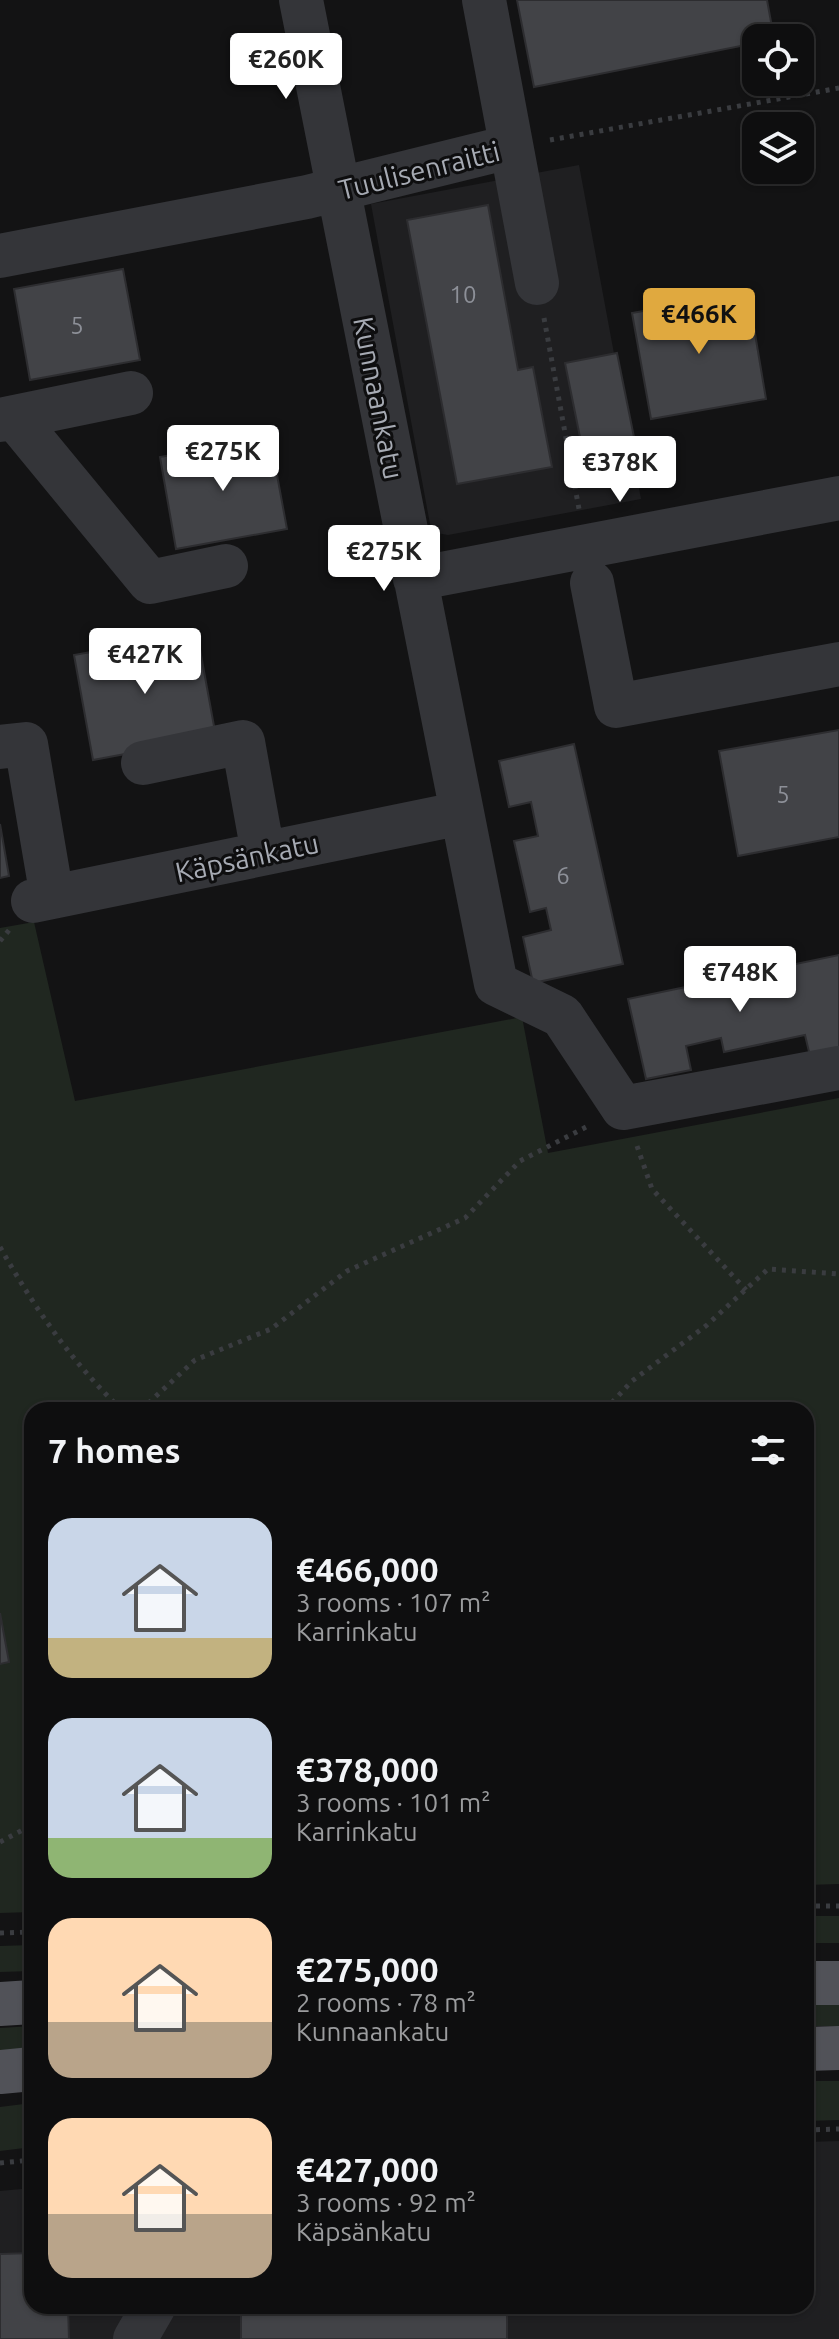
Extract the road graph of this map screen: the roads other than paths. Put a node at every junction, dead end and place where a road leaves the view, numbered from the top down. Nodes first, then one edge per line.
1 (301, 0) edge
2 (484, 0) edge
3 (509, 147) junction
4 (338, 189) junction
5 (0, 256) edge
6 (537, 283) dead end
7 (131, 393) dead end
8 (7, 419) edge
9 (839, 498) edge
10 (589, 564) junction
11 (226, 566) dead end
12 (415, 579) junction
13 (839, 664) edge
14 (0, 747) edge
15 (143, 763) dead end
16 (462, 813) junction
17 (263, 853) junction
18 (839, 1068) edge
19 (814, 1983) edge
20 (839, 1983) edge
21 (24, 2002) edge
22 (0, 2004) edge
23 (839, 2048) edge
24 (814, 2049) edge
25 (24, 2070) edge
26 (0, 2072) edge
27 (149, 2314) edge
28 (135, 2339) edge

1 - 4 street, Kunnaankatu
2 - 3 street
3 - 4 street, Tuulisenraitti
3 - 6 street
4 - 5 street, Tuulisenraitti
4 - 12 street, Kunnaankatu
7 - 8 street
8 - 11 street
9 - 10 street
10 - 12 street
10 - 13 street
12 - 16 street, Kunnaankatu
14 - 17 street, Käpsänkatu
15 - 17 street
16 - 17 street, Käpsänkatu
16 - 18 street, Kunnaankatu
19 - 20 main road
21 - 22 main road
23 - 24 main road
25 - 26 main road
27 - 28 street

